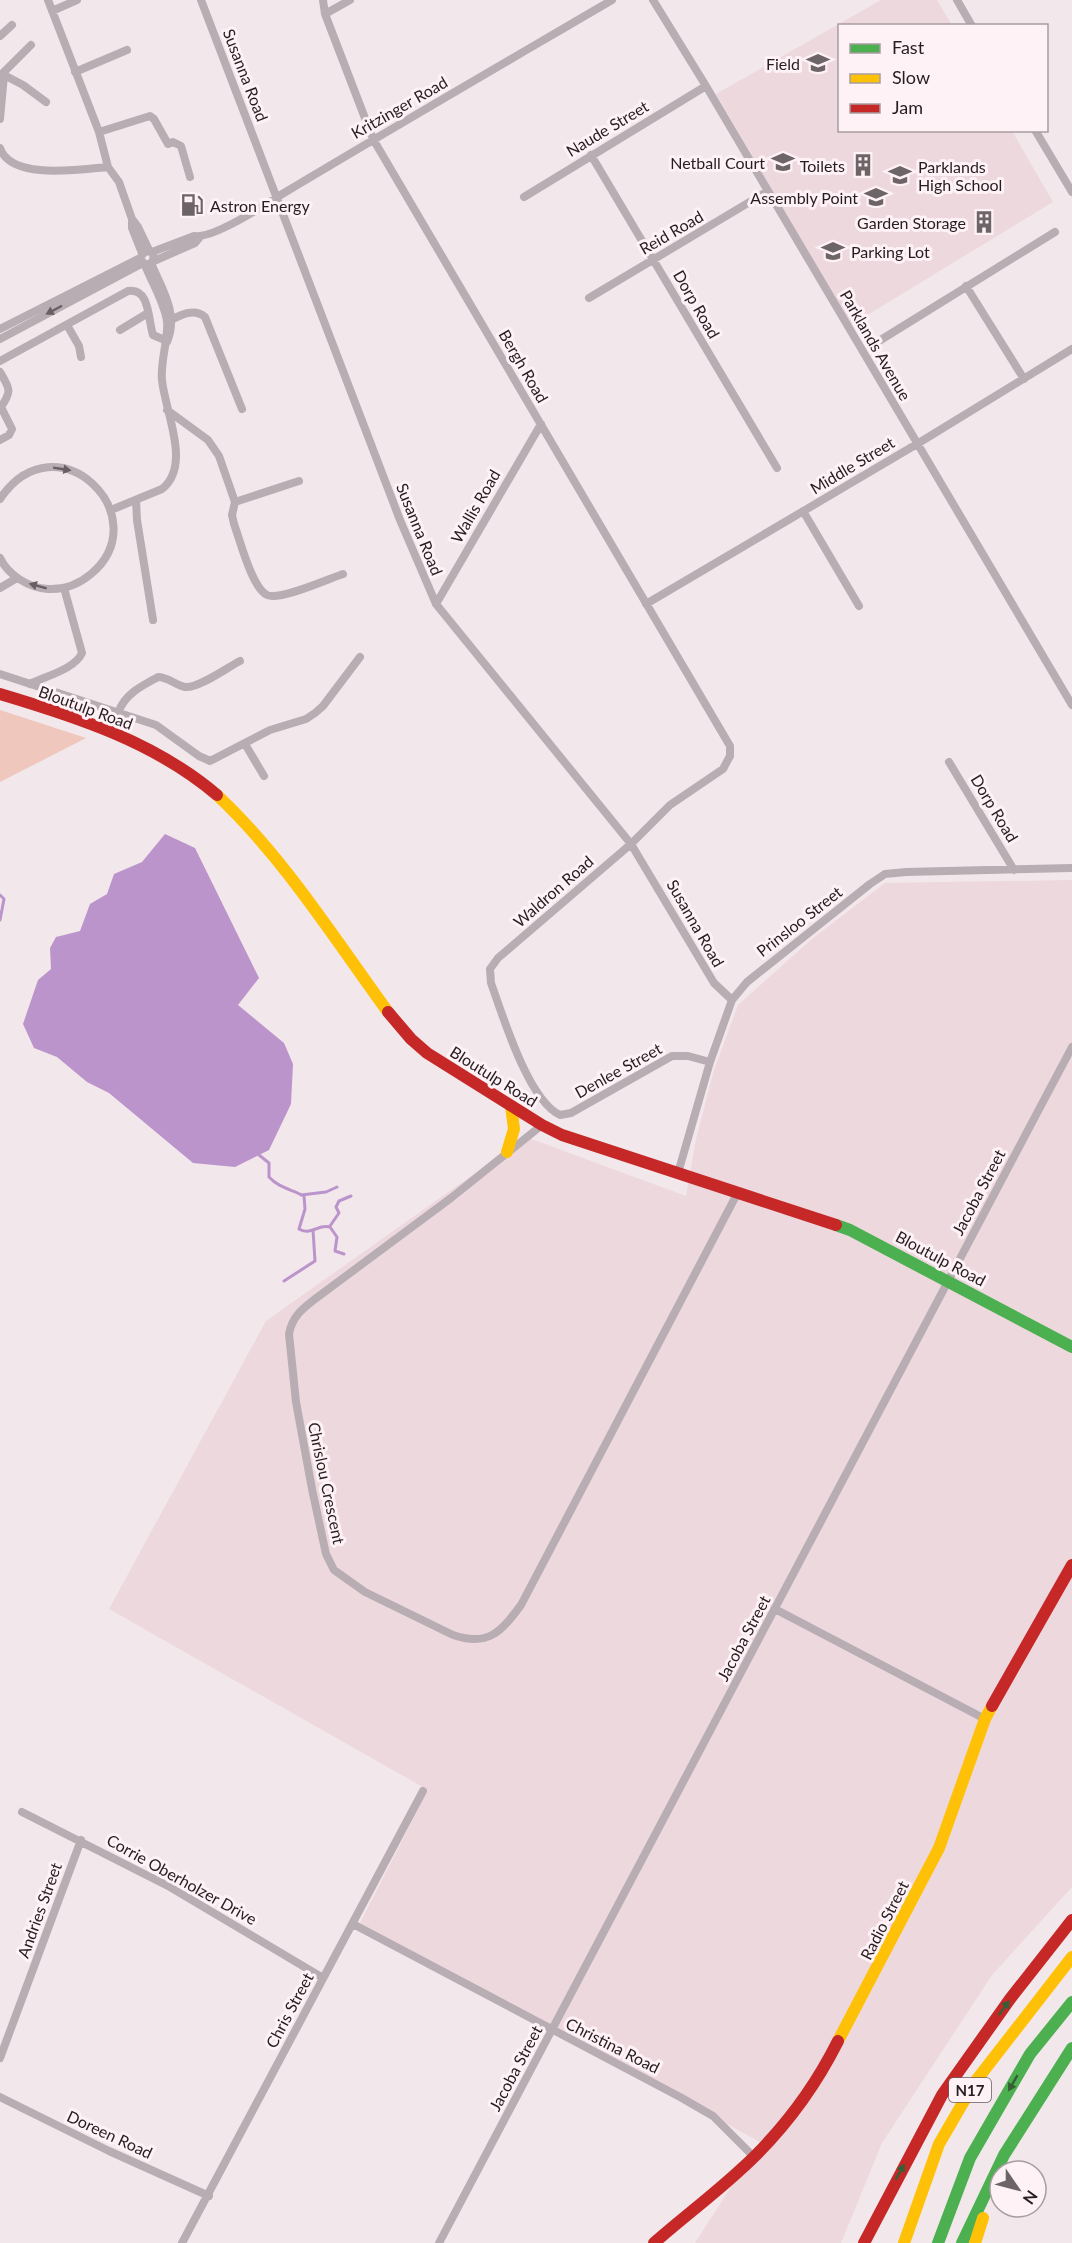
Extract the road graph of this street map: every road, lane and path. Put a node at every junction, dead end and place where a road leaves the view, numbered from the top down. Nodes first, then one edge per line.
1 (48, 0) edge
2 (77, 0) edge
3 (201, 0) edge
4 (323, 0) edge
5 (350, 0) edge
6 (612, 0) edge
7 (653, 0) edge
8 (957, 0) edge
9 (52, 11) junction
10 (325, 14) junction
11 (971, 24) edge
12 (12, 25) dead end
13 (0, 36) edge
14 (32, 45) dead end
15 (127, 50) dead end
16 (75, 72) junction
17 (2, 74) edge
18 (706, 86) junction
19 (46, 102) dead end
20 (0, 118) edge
21 (99, 132) junction
22 (1036, 132) edge
23 (373, 139) junction
24 (0, 148) edge
25 (591, 155) junction
26 (108, 167) junction
27 (190, 177) dead end
28 (768, 191) junction
29 (1072, 192) edge
30 (278, 197) junction
31 (524, 197) dead end
32 (1055, 232) dead end
33 (147, 258) junction
34 (653, 260) junction
35 (966, 286) junction
36 (589, 297) dead end
37 (148, 313) junction
38 (170, 321) junction
39 (67, 325) junction
40 (0, 329) edge
41 (120, 330) dead end
42 (0, 339) edge
43 (879, 341) dead end
44 (165, 343) junction
45 (1072, 349) edge
46 (81, 357) dead end
47 (0, 361) edge
48 (0, 372) edge
49 (1024, 379) junction
50 (242, 409) dead end
51 (167, 410) junction
52 (541, 424) junction
53 (0, 440) edge
54 (917, 444) junction
55 (777, 468) dead end
56 (299, 482) dead end
57 (0, 499) edge
58 (136, 500) junction
59 (235, 502) junction
60 (111, 510) junction
61 (803, 511) junction
62 (0, 558) edge
63 (343, 574) dead end
64 (18, 578) junction
65 (0, 588) edge
66 (64, 588) junction
67 (436, 604) junction
68 (646, 604) junction
69 (859, 606) dead end
70 (153, 620) dead end
71 (360, 657) dead end
72 (240, 661) dead end
73 (0, 674) edge
74 (30, 684) junction
75 (0, 694) edge
76 (1072, 705) edge
77 (119, 711) junction
78 (726, 735) joint
79 (245, 744) junction
80 (949, 762) dead end
81 (264, 776) dead end
82 (631, 844) junction
83 (1072, 868) edge
84 (1014, 870) junction
85 (732, 1000) junction
86 (1072, 1047) edge
87 (710, 1062) junction
88 (545, 1104) joint
89 (511, 1106) junction
90 (542, 1125) junction
91 (507, 1152) junction
92 (678, 1173) junction
93 (738, 1192) junction
94 (948, 1280) junction
95 (1072, 1347) edge
96 (1072, 1565) edge
97 (775, 1609) junction
98 (986, 1719) junction
99 (423, 1791) dead end
100 (22, 1812) dead end
101 (81, 1840) junction
102 (1072, 1920) edge
103 (352, 1924) junction
104 (1072, 1957) edge
105 (323, 1978) junction
106 (1072, 2002) edge
107 (552, 2031) junction
108 (1072, 2048) edge
109 (0, 2058) edge
110 (0, 2097) edge
111 (1004, 2155) junction
112 (754, 2157) junction
113 (889, 2192) junction
114 (209, 2196) junction
115 (182, 2243) edge
116 (439, 2243) edge
117 (654, 2243) edge
118 (864, 2243) edge
119 (872, 2243) edge
120 (904, 2243) edge
121 (938, 2243) edge
122 (962, 2243) edge
123 (975, 2243) edge

1 - 9 street
2 - 9 street
3 - 30 street, Susanna Road
4 - 10 street, Bergh Road
5 - 10 street
6 - 23 street, Kritzinger Road
7 - 18 street, Parklands Avenue
8 - 11 street
9 - 16 street
10 - 23 street, Bergh Road
12 - 13 street
14 - 17 street
15 - 16 street
16 - 21 street
17 - 19 street
17 - 20 street
18 - 25 street, Naude Street
18 - 28 street, Parklands Avenue
21 - 26 street
21 - 27 street
22 - 29 street
23 - 30 street, Kritzinger Road
23 - 52 street, Bergh Road
24 - 26 street
25 - 31 street, Naude Street
25 - 34 street, Dorp Road
26 - 33 street
28 - 34 street, Reid Road
28 - 54 street, Parklands Avenue
30 - 33 street, Kritzinger Road
30 - 67 street, Susanna Road
32 - 35 street
33 - 38 street
33 - 40 street, Kritzinger Road
33 -> 42 street, Kritzinger Road
34 - 36 street, Reid Road
34 - 55 street, Dorp Road
35 - 43 street
35 - 49 street
37 - 39 street
37 - 41 street
37 - 44 street
38 - 44 street
38 - 50 street
39 - 46 street
39 - 47 street
44 - 51 street
45 - 49 street, Middle Street
48 - 53 street
49 - 54 street, Middle Street
51 - 58 street
51 - 59 street
52 - 67 street, Wallis Road
52 - 68 street, Bergh Road
54 - 61 street, Middle Street
54 - 76 street, Parklands Avenue
56 - 59 street
57 -> 60 street
58 - 60 street
58 - 70 street
59 - 63 street
60 - 66 street
61 - 68 street, Middle Street
61 - 69 street
62 - 64 street
64 - 65 street
66 -> 64 street
66 - 74 street
67 - 82 street, Susanna Road
68 - 78 street, Bergh Road
71 - 79 street
72 - 77 street
73 - 74 street
74 - 77 street
75 - 89 main road, Bloutulp Road
77 - 79 street
78 - 82 street, Waldron Road
79 - 81 street
80 - 84 street, Dorp Road
82 - 85 street, Susanna Road
82 - 88 street, Waldron Road
83 - 84 street, Prinsloo Street
84 - 85 street, Prinsloo Street
85 - 87 street, Prinsloo Street
86 - 94 street, Jacoba Street
87 - 88 street, Denlee Street
87 - 92 street, Prinsloo Street
89 - 90 main road, Bloutulp Road
89 - 91 main road
90 - 91 street, Chrislou Crescent
90 - 92 main road, Bloutulp Road
91 - 93 street, Chrislou Crescent
92 - 93 main road, Bloutulp Road
93 - 94 main road, Bloutulp Road
94 - 95 main road, Bloutulp Road
94 - 97 street, Jacoba Street
96 - 98 main road, Radio Street
97 - 98 street
97 - 107 street, Jacoba Street
98 - 112 main road, Radio Street
99 - 103 street, Chris Street
100 - 101 street, Corrie Oberholzer Drive
101 - 105 street, Corrie Oberholzer Drive
101 - 109 street, Andries Street
113 -> 102 main road
103 - 105 street, Chris Street
103 - 107 street, Christina Road
104 - 120 main road, N17
105 - 114 street, Chris Street
106 -> 121 main road, N17
107 - 112 street, Christina Road
107 - 116 street, Jacoba Street
108 - 111 main road
110 - 114 street, Doreen Road
111 - 122 main road
111 - 123 main road
112 - 117 main road, Radio Street
113 - 118 main road
113 - 119 main road
114 - 115 street, Chris Street

